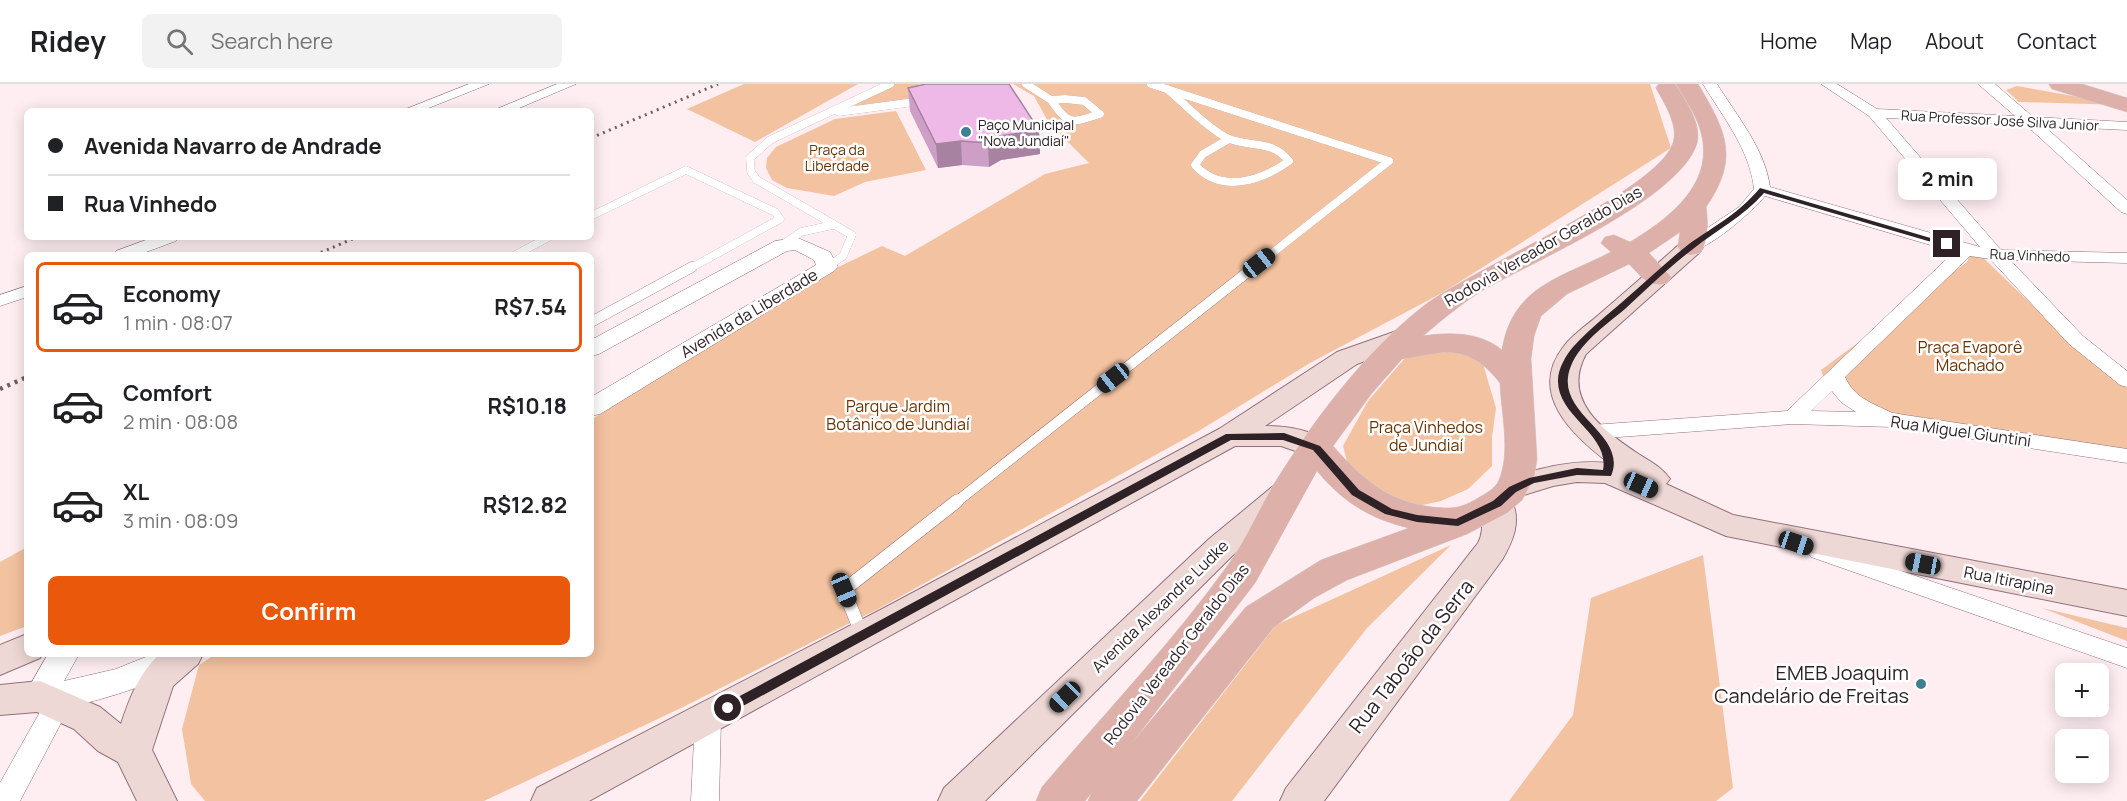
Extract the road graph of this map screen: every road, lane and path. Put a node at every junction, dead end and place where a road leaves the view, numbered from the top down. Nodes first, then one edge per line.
1 (482, 84) edge
2 (569, 84) edge
3 (891, 84) edge
4 (1026, 84) edge
5 (1151, 84) edge
6 (1664, 84) edge
7 (1687, 84) edge
8 (1710, 84) edge
9 (1828, 84) edge
10 (1985, 84) edge
11 (2060, 84) edge
12 (1167, 89) junction
13 (932, 100) edge
14 (1051, 100) junction
15 (2127, 105) edge
16 (416, 108) edge
17 (507, 108) edge
18 (1874, 113) junction
19 (827, 114) junction
20 (2028, 121) junction
21 (2127, 126) edge
22 (1229, 139) junction
23 (1762, 190) junction
24 (802, 205) junction
25 (1693, 207) junction
26 (2127, 209) edge
27 (594, 215) edge
28 (833, 225) junction
29 (1579, 227) junction
30 (801, 232) junction
31 (162, 240) edge
32 (543, 240) edge
33 (782, 244) junction
34 (1690, 247) junction
35 (1966, 250) junction
36 (130, 252) edge
37 (521, 252) edge
38 (1631, 253) junction
39 (1995, 255) junction
40 (2127, 258) edge
41 (827, 267) junction
42 (1657, 276) junction
43 (24, 292) edge
44 (0, 301) edge
45 (594, 320) edge
46 (1399, 343) junction
47 (594, 348) edge
48 (1836, 378) junction
49 (1513, 379) junction
50 (2127, 381) edge
51 (594, 406) edge
52 (1793, 417) junction
53 (1892, 420) junction
54 (1230, 436) junction
55 (1597, 438) junction
56 (1316, 448) junction
57 (2127, 456) edge
58 (1608, 473) junction
59 (1288, 490) junction
60 (1505, 496) junction
61 (1678, 501) junction
62 (1458, 523) junction
63 (1773, 535) junction
64 (2127, 603) edge
65 (862, 635) junction
66 (24, 649) edge
67 (63, 657) edge
68 (175, 657) edge
69 (182, 657) edge
70 (2127, 658) edge
71 (0, 661) edge
72 (0, 700) edge
73 (48, 700) junction
74 (708, 719) junction
75 (132, 750) junction
76 (5, 801) edge
77 (157, 801) edge
78 (551, 801) edge
79 (705, 801) edge
80 (958, 801) edge
81 (1058, 801) edge
82 (1110, 801) edge
83 (1300, 801) edge

1 - 16 street
2 - 17 street
3 - 19 lane
4 - 14 lane
5 - 12 lane
6 - 29 main road, Rodovia Vereador Geraldo Dias
7 - 25 main road
8 - 23 street
9 - 18 street
10 - 20 street
11 - 15 main road
12 - 22 lane
12 - 65 lane
13 - 19 lane
14 - 14 lane
18 - 20 street, Rua Professor José Silva Junior
18 - 39 street
19 - 24 lane
20 - 21 street, Rua Professor José Silva Junior
20 - 26 street
22 - 22 lane
23 - 34 street
23 - 35 street, Rua Vinhedo
24 - 28 lane
24 - 30 lane
25 - 34 main road
25 - 38 main road
27 - 45 lane
28 - 30 lane
28 - 41 lane
29 - 38 main road
29 - 46 main road, Rodovia Vereador Geraldo Dias
30 - 33 lane
31 - 36 street
32 - 37 lane
33 - 41 street, Avenida da Liberdade
33 - 47 street
34 - 42 main road
35 - 39 street, Rua Vinhedo
35 - 48 street
38 - 42 main road
38 - 49 main road
39 - 40 street, Rua Vinhedo
39 - 50 street
41 - 51 street, Avenida da Liberdade
42 - 55 main road
43 - 44 street
46 - 49 main road
46 - 54 main road
46 - 56 main road, Rodovia Vereador Geraldo Dias
48 - 52 street
48 - 53 street
49 - 60 main road
52 - 53 street, Rua Miguel Giuntini
52 - 55 street, Rua Miguel Giuntini
53 - 57 street, Rua Miguel Giuntini
54 - 56 main road
54 - 65 main road
55 - 58 street
55 - 61 main road
56 - 59 main road, Rodovia Vereador Geraldo Dias
56 - 62 main road
58 - 60 main road, Rua Itirapina
58 - 61 main road, Rua Itirapina
59 - 80 main road, Avenida Alexandre Ludke
59 - 81 main road, Rodovia Vereador Geraldo Dias
60 - 62 main road
60 - 83 main road, Rua Taboão da Serra
61 - 63 main road, Rua Itirapina
62 - 82 main road
63 - 64 main road, Rua Itirapina
63 - 70 street
65 - 74 main road
66 - 71 main road
67 - 73 street
68 - 73 street
69 - 75 main road
72 - 73 main road
73 - 75 main road
73 - 76 street
74 - 78 main road
74 - 79 street
75 - 77 main road

